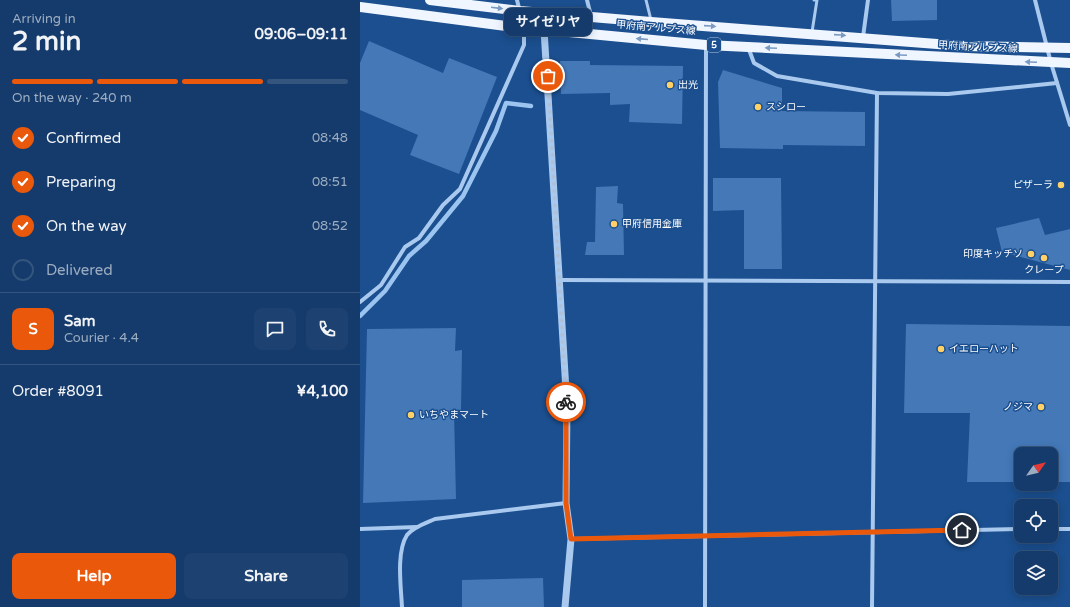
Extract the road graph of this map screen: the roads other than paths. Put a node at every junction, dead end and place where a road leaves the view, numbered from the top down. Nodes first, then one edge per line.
1 (430, 0) edge
2 (517, 0) edge
3 (587, 0) edge
4 (646, 0) edge
5 (814, 0) edge
6 (868, 0) edge
7 (1035, 0) edge
8 (360, 6) edge
9 (520, 11) junction
10 (543, 13) junction
11 (591, 16) junction
12 (651, 22) junction
13 (524, 28) junction
14 (545, 29) junction
15 (812, 34) junction
16 (863, 37) junction
17 (706, 45) junction
18 (747, 47) junction
19 (1048, 48) junction
20 (1070, 48) edge
21 (1051, 63) junction
22 (1070, 63) edge
23 (1057, 83) junction
24 (878, 92) junction
25 (1070, 125) edge
26 (558, 280) junction
27 (707, 280) junction
28 (876, 281) junction
29 (1070, 282) edge
30 (360, 302) edge
31 (566, 503) junction
32 (417, 527) junction
33 (360, 529) edge
34 (1014, 529) edge
35 (1058, 529) edge
36 (1070, 529) edge
37 (873, 532) junction
38 (706, 536) junction
39 (571, 539) junction
40 (402, 607) edge
41 (564, 607) edge
42 (705, 607) edge
43 (872, 607) edge

1 -> 9 main road, 甲府南アルプス線 / 5
2 - 9 street
3 - 11 street
4 - 12 lane
5 - 15 lane
6 - 16 street
7 - 19 street
8 - 13 main road, 甲府南アルプス線 / 5
9 - 10 main road, 甲府南アルプス線 / 5
9 - 13 street
10 - 11 main road, 甲府南アルプス線 / 5
10 - 14 street
11 - 12 main road, 甲府南アルプス線 / 5
12 -> 15 main road, 甲府南アルプス線 / 5
13 - 14 main road, 甲府南アルプス線 / 5
13 - 30 street
17 -> 14 main road, 甲府南アルプス線 / 5
14 - 26 street
15 -> 16 main road, 甲府南アルプス線 / 5
16 - 19 main road, 甲府南アルプス線 / 5
17 - 18 main road, 甲府南アルプス線 / 5
17 - 27 street
21 -> 18 main road, 甲府南アルプス線 / 5
18 - 24 street
19 - 20 main road, 甲府南アルプス線 / 5
19 - 21 street
21 - 22 main road, 甲府南アルプス線 / 5
21 - 23 street
23 - 24 street
23 - 25 street
24 - 28 street
26 - 27 street
26 - 31 street
27 - 28 street
27 - 38 street
28 - 29 street
28 - 37 street
31 - 32 street
31 - 39 street
32 - 33 street
32 - 40 street
34 - 37 street
35 - 36 street
37 - 38 street
37 - 43 street
38 - 39 street
38 - 42 street
39 - 41 street

